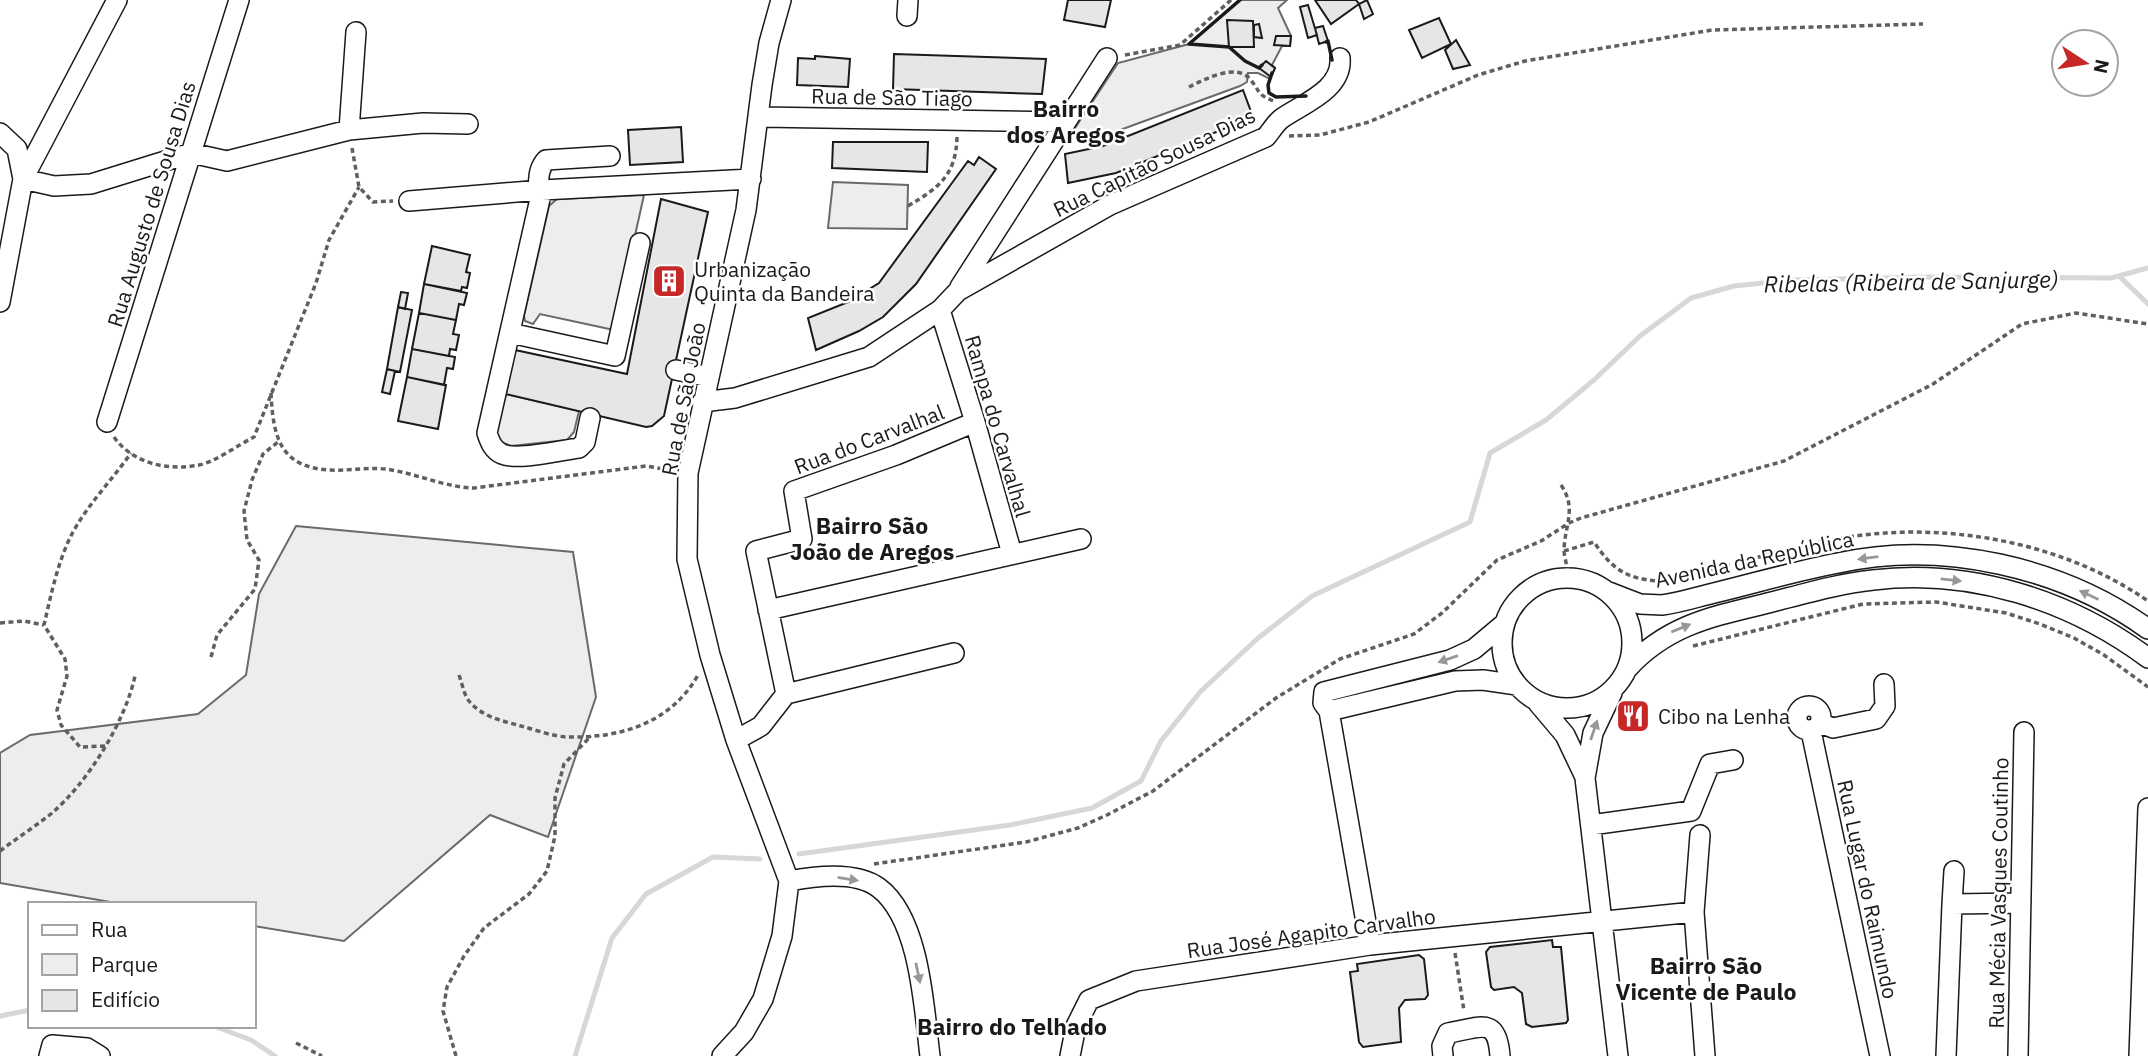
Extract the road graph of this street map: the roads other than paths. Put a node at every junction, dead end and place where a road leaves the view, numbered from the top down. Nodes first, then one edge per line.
1 (117, 0) edge
2 (239, 0) edge
3 (781, 0) edge
4 (356, 32) dead end
5 (1107, 58) road end
6 (1340, 58) dead end
7 (758, 117) junction
8 (1066, 122) junction
9 (468, 124) dead end
10 (349, 130) junction
11 (0, 132) edge
12 (191, 153) junction
13 (610, 156) dead end
14 (23, 179) junction
15 (751, 179) junction
16 (540, 190) junction
17 (409, 201) road end
18 (640, 243) dead end
19 (958, 291) junction
20 (0, 302) edge
21 (940, 310) junction
22 (510, 333) junction
23 (677, 370) dead end
24 (709, 377) junction
25 (702, 402) junction
26 (590, 418) dead end
27 (107, 422) road end
28 (975, 422) junction
29 (1082, 538) dead end
30 (1012, 554) junction
31 (1609, 592) junction
32 (768, 610) junction
33 (1505, 623) junction
34 (2148, 629) edge
35 (954, 653) dead end
36 (2148, 658) edge
37 (1628, 669) junction
38 (1884, 684) dead end
39 (1517, 685) junction
40 (1616, 687) junction
41 (786, 694) junction
42 (1534, 700) junction
43 (1329, 711) junction
44 (2024, 732) dead end
45 (736, 740) junction
46 (1732, 760) dead end
47 (1585, 778) junction
48 (2148, 808) edge
49 (1591, 825) junction
50 (1700, 835) dead end
51 (1954, 871) dead end
52 (789, 881) junction
53 (2021, 903) junction
54 (1952, 904) junction
55 (1694, 912) junction
56 (1602, 920) junction
57 (1370, 945) junction
58 (50, 1051) edge
59 (100, 1056) edge
60 (723, 1056) edge
61 (930, 1056) edge
62 (1070, 1056) edge
63 (1443, 1056) edge
64 (1500, 1056) edge
65 (1618, 1056) edge
66 (1705, 1056) edge
67 (1880, 1056) edge
68 (1946, 1056) edge
69 (2018, 1056) edge
70 (2139, 1056) edge

1 - 14 street
2 - 12 street, Rua Augusto de Sousa Dias
3 - 7 street, Rua de São João
4 - 10 street
5 - 8 street
6 - 19 street, Rua Capitão Sousa Dias
7 - 8 street, Rua de São Tiago
7 - 15 street, Rua de São João
8 - 19 street
9 - 10 street
10 - 12 street
11 - 14 street
12 - 14 street
12 - 27 street, Rua Augusto de Sousa Dias
13 - 16 street
14 - 20 street
15 - 16 street
15 - 24 street, Rua de São João
16 - 17 street
16 - 22 street
18 - 22 street
19 - 21 street, Rua Capitão Sousa Dias
21 - 25 street, Rua Capitão Sousa Dias
21 - 28 street, Rampa do Carvalhal
22 - 26 street
23 - 24 street
24 - 25 street, Rua de São João
25 - 45 street, Rua de São João
28 - 30 street, Rampa do Carvalhal
28 - 32 street, Rua do Carvalhal
29 - 30 street
30 - 32 street
31 - 33 street
34 -> 31 street, Avenida da República
31 - 37 street
32 - 41 street, Rua do Carvalhal
33 - 39 street
33 -> 43 street
35 - 41 street
37 -> 36 street, Avenida da República
37 - 40 street
38 - 67 street, Rua Lugar do Raimundo
39 - 42 street
39 - 43 street
40 - 42 street
47 -> 40 street
41 - 45 street
42 - 47 street
43 - 57 street
44 - 53 street, Rua Mécia Vasques Coutinho
45 - 52 street, Rua de São João
46 - 49 street
47 - 49 street
48 - 70 street
49 - 56 street
50 - 55 street
51 - 54 street
52 - 60 street
52 -> 61 street
53 - 54 street
53 - 69 street, Rua Mécia Vasques Coutinho
54 - 68 street
55 - 56 street, Rua José Agapito Carvalho
55 - 66 street
56 - 57 street, Rua José Agapito Carvalho
56 - 65 street
57 - 62 street, Rua José Agapito Carvalho
58 - 59 street
63 - 64 street

